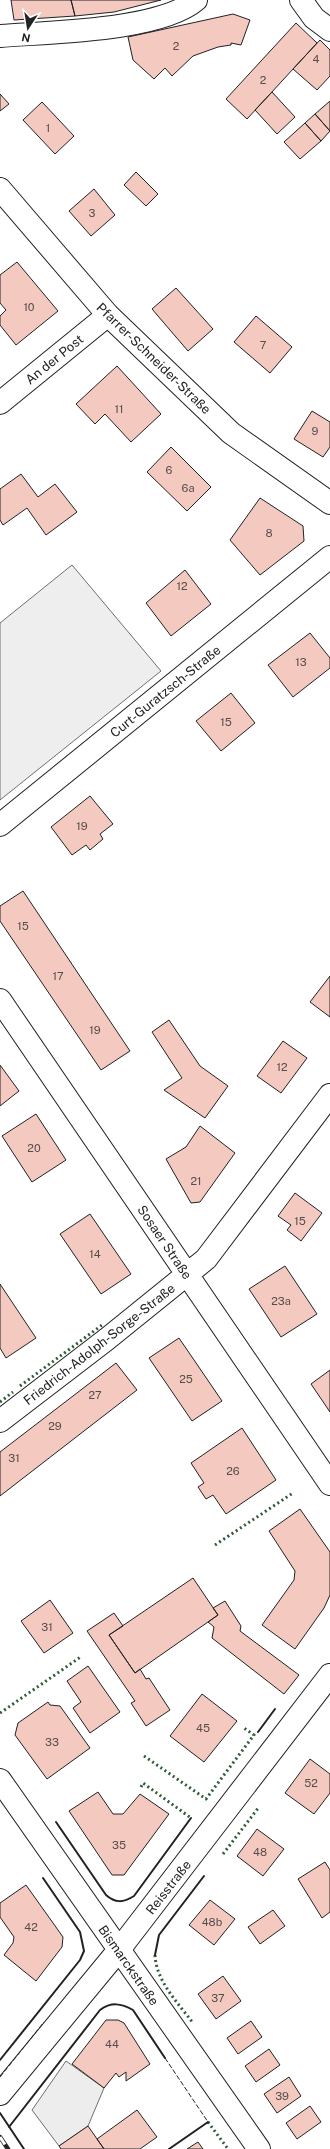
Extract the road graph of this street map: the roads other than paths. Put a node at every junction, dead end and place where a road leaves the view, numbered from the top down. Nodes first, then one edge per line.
1 (196, 0) edge
2 (301, 0) edge
3 (330, 30) edge
4 (0, 36) edge
5 (0, 189) edge
6 (108, 315) junction
7 (0, 403) edge
8 (330, 503) edge
9 (330, 557) edge
10 (0, 825) edge
11 (0, 1000) edge
12 (330, 1096) edge
13 (187, 1276) junction
14 (0, 1421) edge
15 (330, 1484) edge
16 (330, 1674) edge
17 (0, 1780) edge
18 (118, 1951) junction
19 (0, 2094) edge
20 (259, 2149) edge

1 - 4 street
2 - 3 street
5 - 6 street, Pfarrer-Schneider-Straße
6 - 7 street, An der Post
6 - 8 street, Pfarrer-Schneider-Straße
9 - 10 street, Curt-Guratzsch-Straße
11 - 13 street, Sosaer Straße
12 - 13 street, Friedrich-Adolph-Sorge-Straße
13 - 14 street, Friedrich-Adolph-Sorge-Straße
13 - 15 street, Sosaer Straße
16 - 18 street, Reisstraße
17 - 18 street, Bismarckstraße
18 - 19 street, Reisstraße
18 - 20 street, Bismarckstraße

